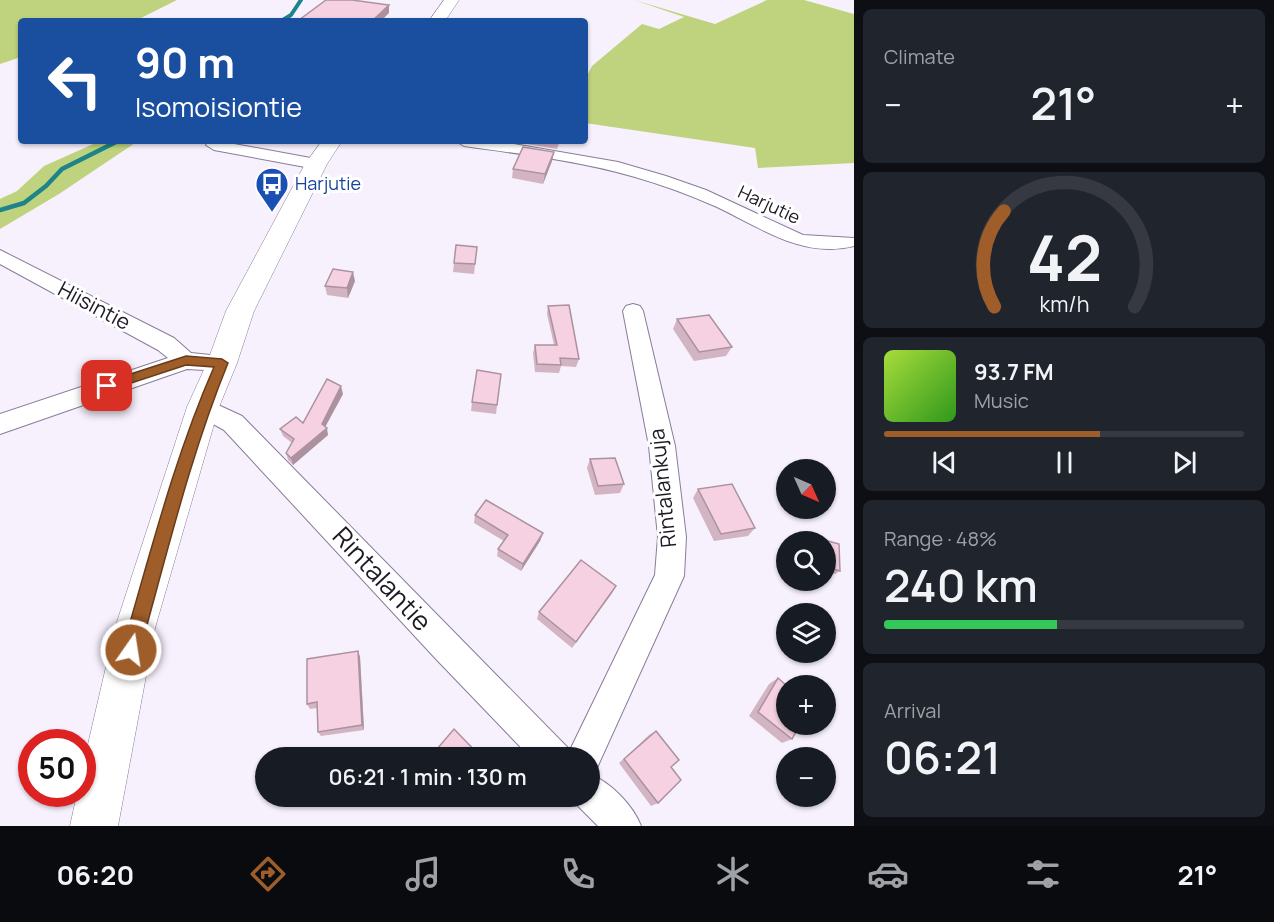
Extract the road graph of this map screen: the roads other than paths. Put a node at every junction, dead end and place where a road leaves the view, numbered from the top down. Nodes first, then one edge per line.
1 (452, 0) edge
2 (438, 18) edge
3 (330, 144) edge
4 (483, 144) edge
5 (214, 145) dead end
6 (316, 164) junction
7 (849, 242) dead end
8 (0, 256) edge
9 (633, 311) dead end
10 (186, 361) junction
11 (222, 363) junction
12 (203, 407) junction
13 (0, 424) edge
14 (545, 747) edge
15 (589, 747) edge
16 (600, 802) edge
17 (94, 826) edge
18 (623, 826) edge

1 - 2 main road
3 - 6 main road
4 - 7 street, Harjutie
5 - 6 street
6 - 11 main road
8 - 10 street, Hiisintie
9 - 15 street, Rintalankuja
10 - 11 street
10 - 13 street
11 - 12 main road
12 - 14 street, Rintalantie
12 - 17 main road
16 - 18 street

